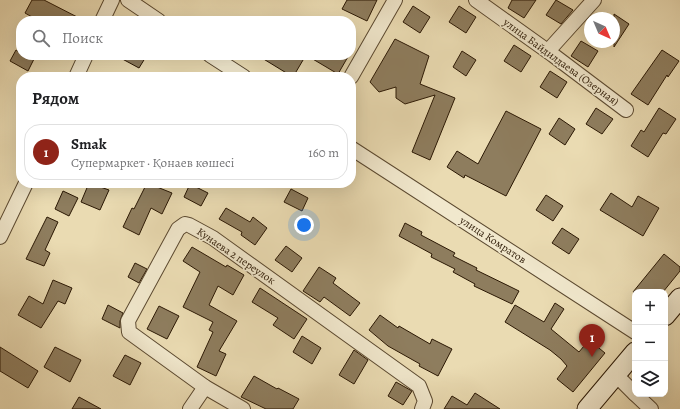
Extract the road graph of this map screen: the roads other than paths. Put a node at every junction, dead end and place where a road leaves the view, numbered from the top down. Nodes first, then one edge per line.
1 (112, 0) edge
2 (128, 0) edge
3 (395, 0) edge
4 (476, 0) edge
5 (594, 0) edge
6 (104, 16) edge
7 (152, 16) edge
8 (548, 51) junction
9 (84, 60) edge
10 (218, 60) edge
11 (78, 72) edge
12 (236, 72) edge
13 (354, 72) edge
14 (626, 110) dead end
15 (356, 151) edge
16 (24, 188) edge
17 (0, 237) edge
18 (680, 299) edge
19 (668, 313) edge
20 (632, 330) edge
21 (632, 355) edge
22 (615, 374) junction
23 (205, 386) junction
24 (632, 391) edge
25 (638, 397) edge
26 (190, 409) edge
27 (243, 409) edge
28 (422, 409) edge
29 (587, 409) edge
30 (651, 409) edge

1 - 6 street
2 - 7 street
3 - 13 street
4 - 8 street, улица Байдилдаева (Озерная)
5 - 8 street
8 - 14 street, улица Байдилдаева (Озерная)
9 - 11 street
10 - 12 street
15 - 20 street, улица Комратов
16 - 17 street
18 - 19 main road
21 - 22 main road
22 - 24 street
22 - 29 main road
23 - 26 street
23 - 27 street, Кунаева 2 переулок
23 - 28 street, Кунаева 2 переулок
25 - 30 street

